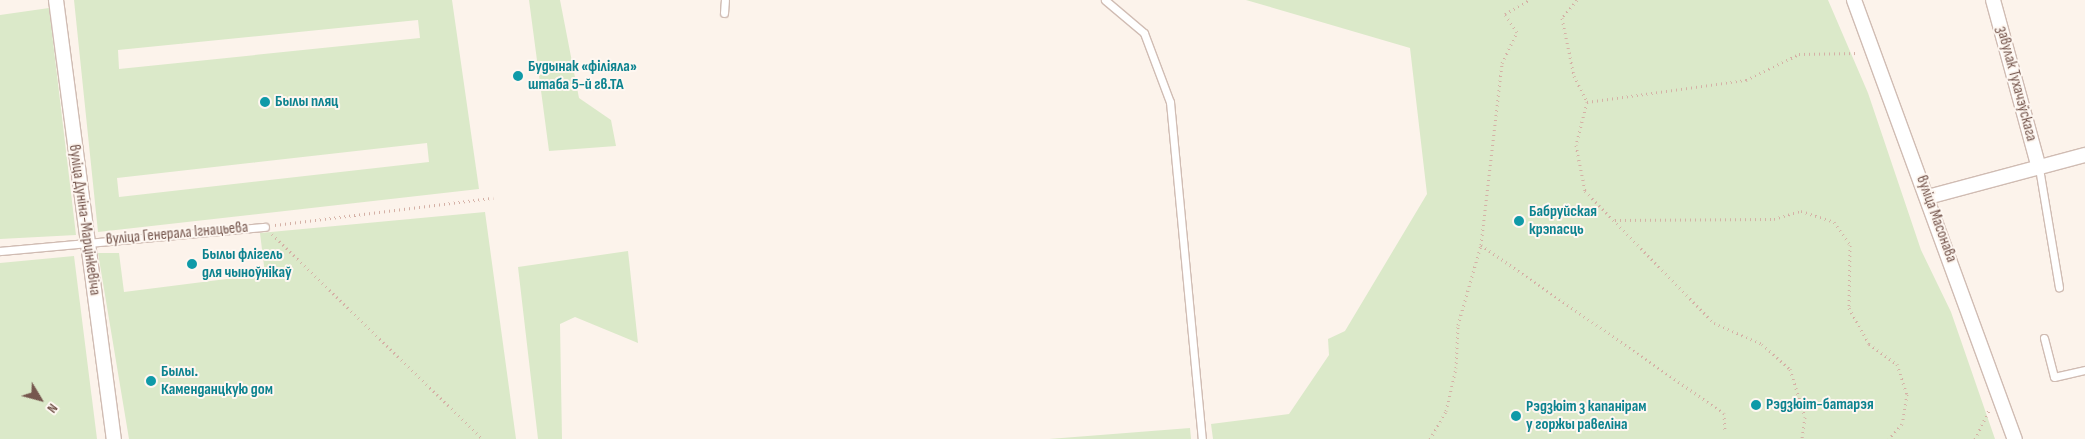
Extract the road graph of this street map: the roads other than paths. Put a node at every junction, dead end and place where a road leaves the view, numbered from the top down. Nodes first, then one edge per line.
1 (56, 0) edge
2 (725, 0) edge
3 (1105, 0) edge
4 (1854, 0) edge
5 (1993, 0) edge
6 (724, 13) dead end
7 (2085, 155) edge
8 (2039, 168) junction
9 (1928, 197) junction
10 (265, 227) road end
11 (87, 242) junction
12 (0, 251) edge
13 (2059, 287) dead end
14 (2044, 338) dead end
15 (2085, 370) edge
16 (114, 439) edge
17 (1202, 439) edge
18 (2015, 439) edge

1 - 11 street, вуліца Дуніна-Марцінкевіча
2 - 6 lane
3 - 17 lane
4 - 9 street, вуліца Масонава
5 - 8 street, завулак Тухачэўскага
7 - 8 street
8 - 9 street
8 - 13 lane
9 - 18 street, вуліца Масонава
10 - 11 lane, вуліца Генерала Ігнацьева
11 - 12 lane, вуліца Генерала Ігнацьева
11 - 16 street, вуліца Дуніна-Марцінкевіча
14 - 15 lane

